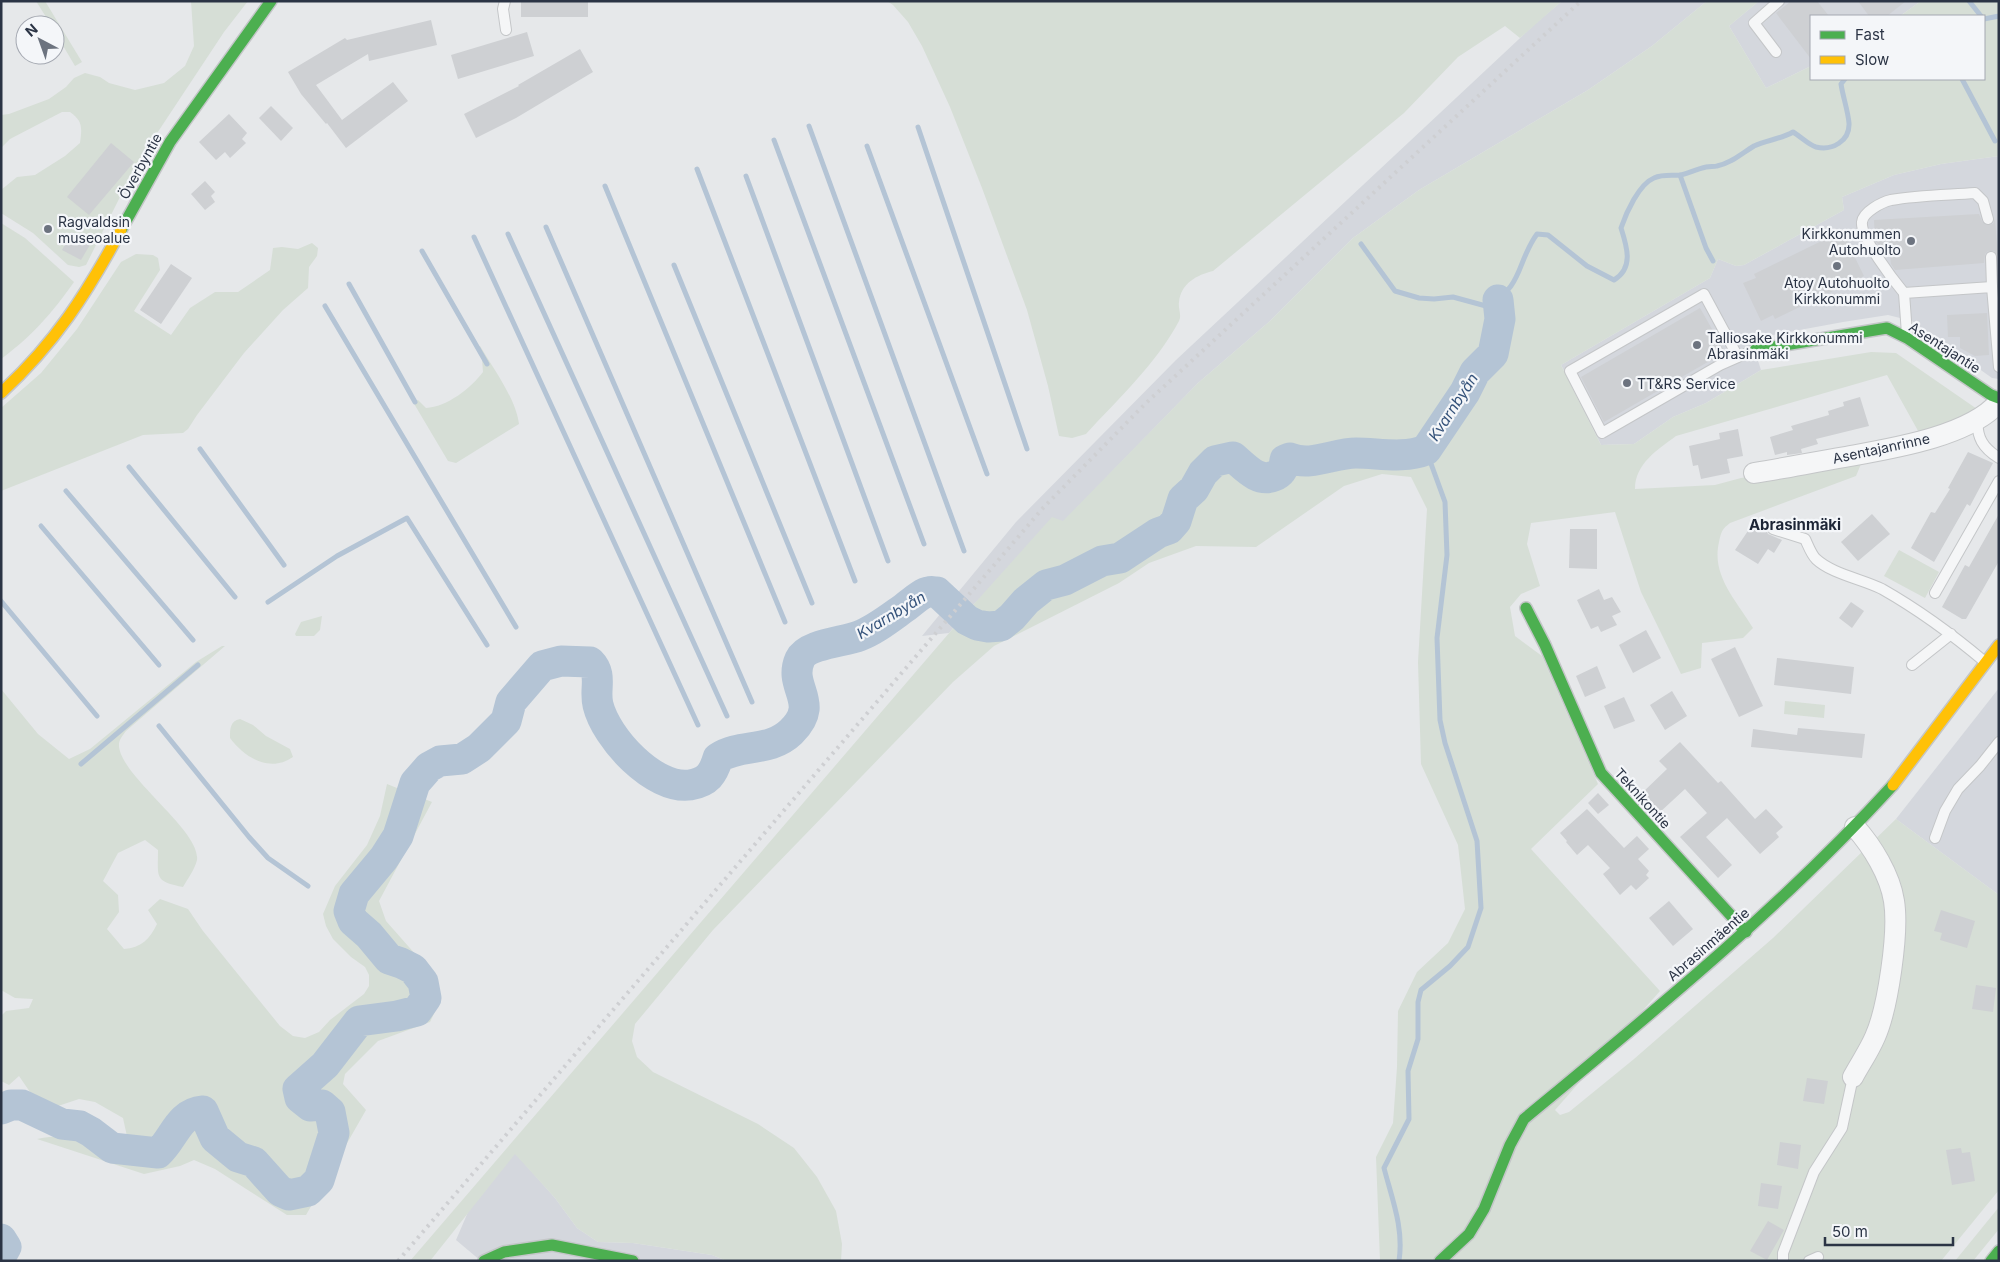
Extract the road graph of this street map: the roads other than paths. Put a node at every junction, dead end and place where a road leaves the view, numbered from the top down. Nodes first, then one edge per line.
1 (271, 1) edge
2 (505, 1) edge
3 (1779, 1) edge
4 (506, 30) dead end
5 (1776, 52) dead end
6 (1988, 219) dead end
7 (1991, 257) dead end
8 (1992, 287) junction
9 (1904, 294) junction
10 (1907, 338) junction
11 (1754, 350) joint
12 (1738, 357) junction
13 (1999, 367) edge
14 (1, 393) edge
15 (1999, 398) edge
16 (1999, 402) edge
17 (1978, 418) junction
18 (1999, 458) edge
19 (1754, 473) dead end
20 (1999, 481) edge
21 (1773, 529) dead end
22 (1935, 593) dead end
23 (1526, 608) dead end
24 (1951, 634) junction
25 (1998, 648) edge
26 (1986, 663) junction
27 (1912, 665) dead end
28 (1999, 742) edge
29 (1855, 827) junction
30 (1935, 838) dead end
31 (1746, 932) junction
32 (1853, 1077) joint
33 (1999, 1251) edge
34 (484, 1261) edge
35 (633, 1261) edge
36 (1440, 1261) edge
37 (1783, 1261) edge
38 (1991, 1261) edge

1 - 14 street, Överbyntie
2 - 4 lane
3 - 5 lane
6 - 9 lane
7 - 8 lane
8 - 9 lane
8 - 13 lane
9 - 10 lane
10 - 11 street, Asentajantie
10 - 15 street, Asentajantie
11 - 12 lane
12 - 12 lane
16 - 17 street, Asentajanrinne
17 - 18 lane
17 - 19 street, Asentajanrinne
20 - 22 lane
21 - 24 lane
23 - 31 street, Teknikontie
24 - 26 lane
24 - 27 lane
25 - 26 street, Abrasinmäentie
26 - 29 street, Abrasinmäentie
28 - 30 lane
29 - 31 street, Abrasinmäentie
29 - 32 street
31 - 36 street, Abrasinmäentie
32 - 37 lane
33 - 38 street
34 - 35 street

